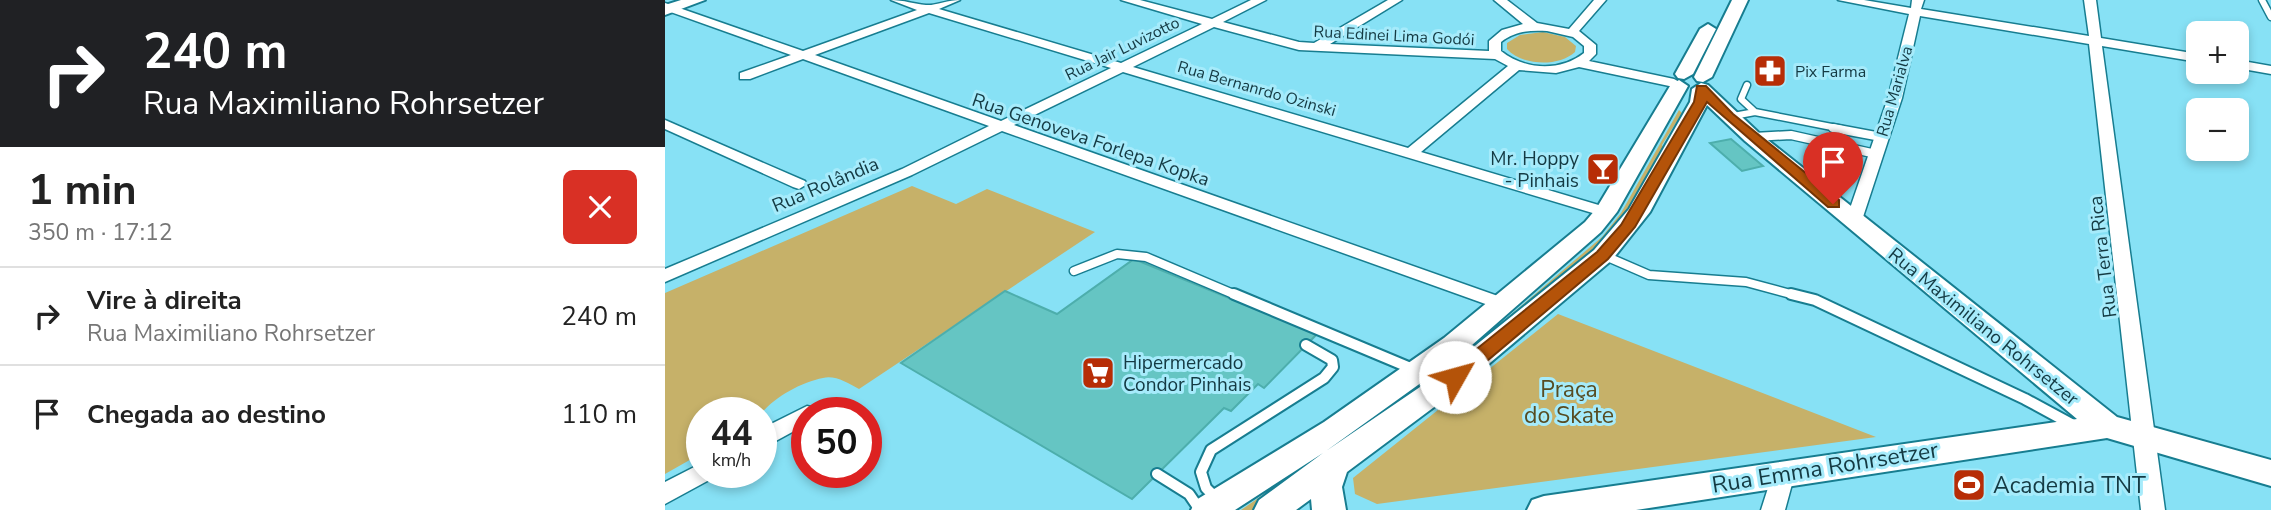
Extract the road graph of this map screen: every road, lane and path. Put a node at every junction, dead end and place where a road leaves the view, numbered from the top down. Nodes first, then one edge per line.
1 (697, 0) edge
2 (898, 0) edge
3 (954, 0) edge
4 (1127, 0) edge
5 (1260, 0) edge
6 (1500, 0) edge
7 (1600, 0) edge
8 (1723, 0) edge
9 (1740, 0) edge
10 (1844, 0) edge
11 (2090, 0) edge
12 (2262, 0) edge
13 (1390, 1) edge
14 (668, 5) edge
15 (1916, 6) edge
16 (929, 9) junction
17 (2271, 17) edge
18 (1213, 22) junction
19 (1534, 27) junction
20 (1572, 32) junction
21 (2097, 42) junction
22 (1316, 47) junction
23 (800, 55) junction
24 (1497, 55) junction
25 (2186, 56) edge
26 (1584, 58) junction
27 (1517, 65) junction
28 (2249, 66) edge
29 (1122, 67) junction
30 (2271, 70) edge
31 (745, 76) dead end
32 (1747, 85) dead end
33 (1685, 88) junction
34 (1755, 112) junction
35 (1728, 117) junction
36 (665, 124) edge
37 (1000, 127) junction
38 (1854, 132) junction
39 (1752, 137) junction
40 (1881, 137) junction
41 (1850, 148) junction
42 (1412, 152) junction
43 (1876, 154) junction
44 (799, 184) dead end
45 (1606, 212) junction
46 (1854, 220) junction
47 (1603, 255) junction
48 (1074, 271) dead end
49 (665, 276) edge
50 (1505, 305) junction
51 (1306, 345) dead end
52 (1417, 372) junction
53 (2092, 427) junction
54 (2144, 435) junction
55 (1335, 461) junction
56 (1783, 473) junction
57 (2271, 473) edge
58 (1157, 474) dead end
59 (686, 482) edge
60 (665, 494) edge
61 (1209, 507) edge
62 (1271, 510) edge
63 (1329, 510) edge
64 (1543, 510) edge
65 (1773, 510) edge
66 (2153, 510) edge

1 - 14 main road
2 - 16 street, Rua Bernanrdo Ozinski
3 - 16 street
4 - 18 street, Rua Edinei Lima Godói
5 - 18 street, Rua Jair Luvizotto
6 - 19 street
7 - 20 street
8 - 33 main road
9 - 33 main road
10 - 15 street
11 - 21 street, Rua Terra Rica
12 - 17 lane
13 - 22 street
14 - 23 street, Rua Genoveva Forlepa Kopka
15 - 21 street
15 - 40 street, Rua Marialva
16 - 23 street
16 - 29 street, Rua Bernanrdo Ozinski
18 - 22 street, Rua Edinei Lima Godói
18 - 29 street, Rua Jair Luvizotto
19 - 20 street
19 - 24 street
20 - 26 street
21 - 25 street
21 - 54 street, Rua Terra Rica
22 - 24 street, Rua Edinei Lima Godói
23 - 31 street
23 - 37 street, Rua Genoveva Forlepa Kopka
24 - 27 street
26 - 27 street
26 - 33 street
27 - 42 street
28 - 30 street
29 - 37 street, Rua Jair Luvizotto
29 - 42 street, Rua Bernanrdo Ozinski
32 - 34 lane
33 - 35 main road, Rua Maximiliano Rohrsetzer
33 - 45 main road
33 - 47 main road
34 - 35 lane
34 - 38 lane
35 - 39 main road, Rua Maximiliano Rohrsetzer
36 - 44 street
37 - 49 street, Rua Rolândia
37 - 50 street, Rua Genoveva Forlepa Kopka
38 - 40 lane
38 - 41 lane
39 - 41 lane
39 - 46 main road, Rua Maximiliano Rohrsetzer
40 - 43 street, Rua Marialva
41 - 43 lane
42 - 45 street, Rua Bernanrdo Ozinski
43 - 46 street, Rua Marialva
45 - 50 main road
46 - 53 main road, Rua Maximiliano Rohrsetzer
47 - 53 lane
47 - 55 main road
48 - 52 lane
50 - 52 main road
51 - 61 lane
52 - 61 main road
53 - 54 main road
53 - 56 main road, Rua Emma Rohrsetzer
54 - 57 main road
54 - 66 street, Rua Terra Rica
55 - 62 main road
55 - 63 main road
56 - 64 main road, Rua Emma Rohrsetzer
56 - 65 street
58 - 61 lane
59 - 60 street

